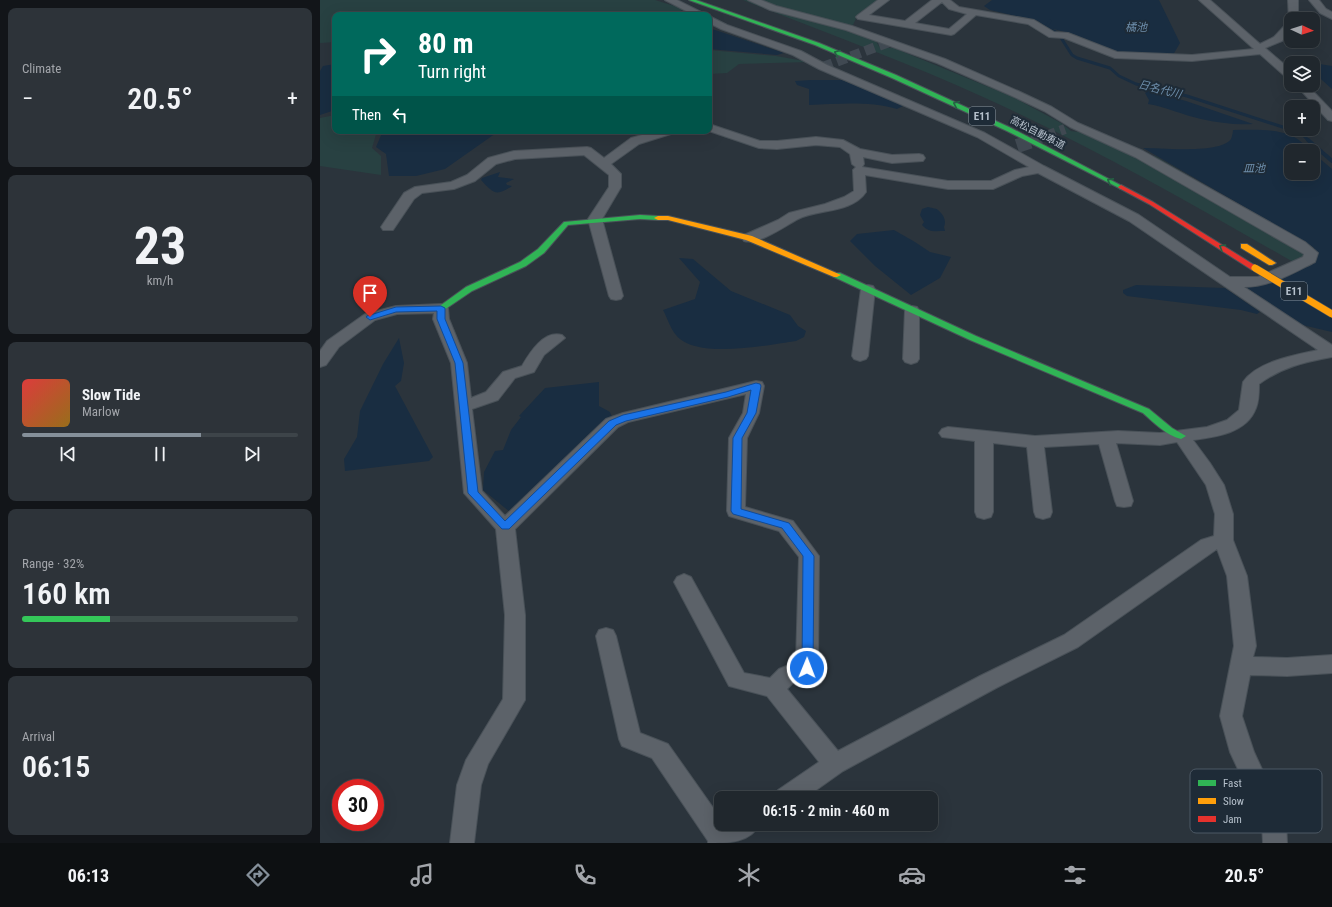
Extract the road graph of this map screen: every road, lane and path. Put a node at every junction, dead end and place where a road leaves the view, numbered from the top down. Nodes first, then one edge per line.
1 (670, 0) edge
2 (691, 0) edge
3 (753, 0) edge
4 (884, 0) edge
5 (938, 0) edge
6 (945, 0) edge
7 (1204, 0) edge
8 (1292, 0) edge
9 (1314, 0) edge
10 (743, 6) dead end
11 (696, 12) edge
12 (1293, 12) edge
13 (973, 13) junction
14 (1332, 16) edge
15 (779, 20) dead end
16 (712, 21) edge
17 (793, 25) dead end
18 (906, 25) junction
19 (928, 29) junction
20 (1284, 34) edge
21 (905, 48) junction
22 (1261, 49) junction
23 (873, 57) dead end
24 (1284, 70) edge
25 (1308, 92) edge
26 (1314, 92) edge
27 (1325, 97) dead end
28 (1332, 118) edge
29 (712, 128) edge
30 (660, 134) edge
31 (856, 152) junction
32 (919, 158) dead end
33 (604, 164) junction
34 (1040, 169) junction
35 (859, 170) junction
36 (595, 219) junction
37 (388, 226) dead end
38 (749, 238) junction
39 (1234, 240) dead end
40 (1299, 279) dead end
41 (1226, 281) junction
42 (868, 289) junction
43 (616, 296) dead end
44 (441, 308) junction
45 (912, 310) junction
46 (1332, 314) edge
47 (557, 338) dead end
48 (1332, 352) edge
49 (860, 356) dead end
50 (911, 359) dead end
51 (320, 362) edge
52 (464, 406) junction
53 (948, 433) dead end
54 (1181, 436) junction
55 (984, 438) junction
56 (1106, 438) junction
57 (1035, 442) junction
58 (1124, 501) dead end
59 (984, 512) dead end
60 (1043, 512) dead end
61 (505, 527) junction
62 (1223, 540) junction
63 (684, 582) dead end
64 (606, 636) dead end
65 (1332, 664) edge
66 (1242, 665) junction
67 (774, 688) junction
68 (835, 764) junction
69 (1250, 769) edge
70 (796, 791) edge
71 (738, 831) edge
72 (1275, 833) edge
73 (721, 842) edge
74 (462, 843) edge
75 (1275, 843) edge

1 - 11 street
46 -> 2 main road, 高松自動車道 / E11, bridge
3 - 21 street
4 - 18 street
5 - 18 street
6 - 13 street
7 - 22 street
8 - 12 street
9 - 14 street
10 - 15 main road
13 - 19 street
13 - 22 street
16 - 34 street
17 - 23 main road
18 - 19 street
19 - 21 street
20 - 22 street
21 - 41 street
22 - 24 street
25 - 28 street
26 - 27 street
29 - 31 street
30 - 33 street
31 - 32 street
31 - 35 street
33 - 36 street
33 - 37 street
34 - 35 street
34 - 41 street
35 - 38 street
36 - 38 main road
36 - 43 street
36 - 44 main road
38 - 42 main road
39 - 40 main road, E11
41 - 48 street
42 - 45 main road
42 - 49 street
44 - 51 street
44 - 52 street
45 - 50 street
45 - 54 main road
47 - 52 street
48 - 54 street
52 - 61 street
53 - 55 street
54 - 56 street
54 - 62 street
55 - 57 street
55 - 59 street
56 - 57 street
56 - 58 street
57 - 60 street
61 - 67 street
61 - 74 street
62 - 66 street
62 - 68 street
63 - 67 street
64 - 73 street
65 - 66 street
66 - 69 street
67 - 68 street
68 - 70 street
71 - 73 street
72 - 75 street

